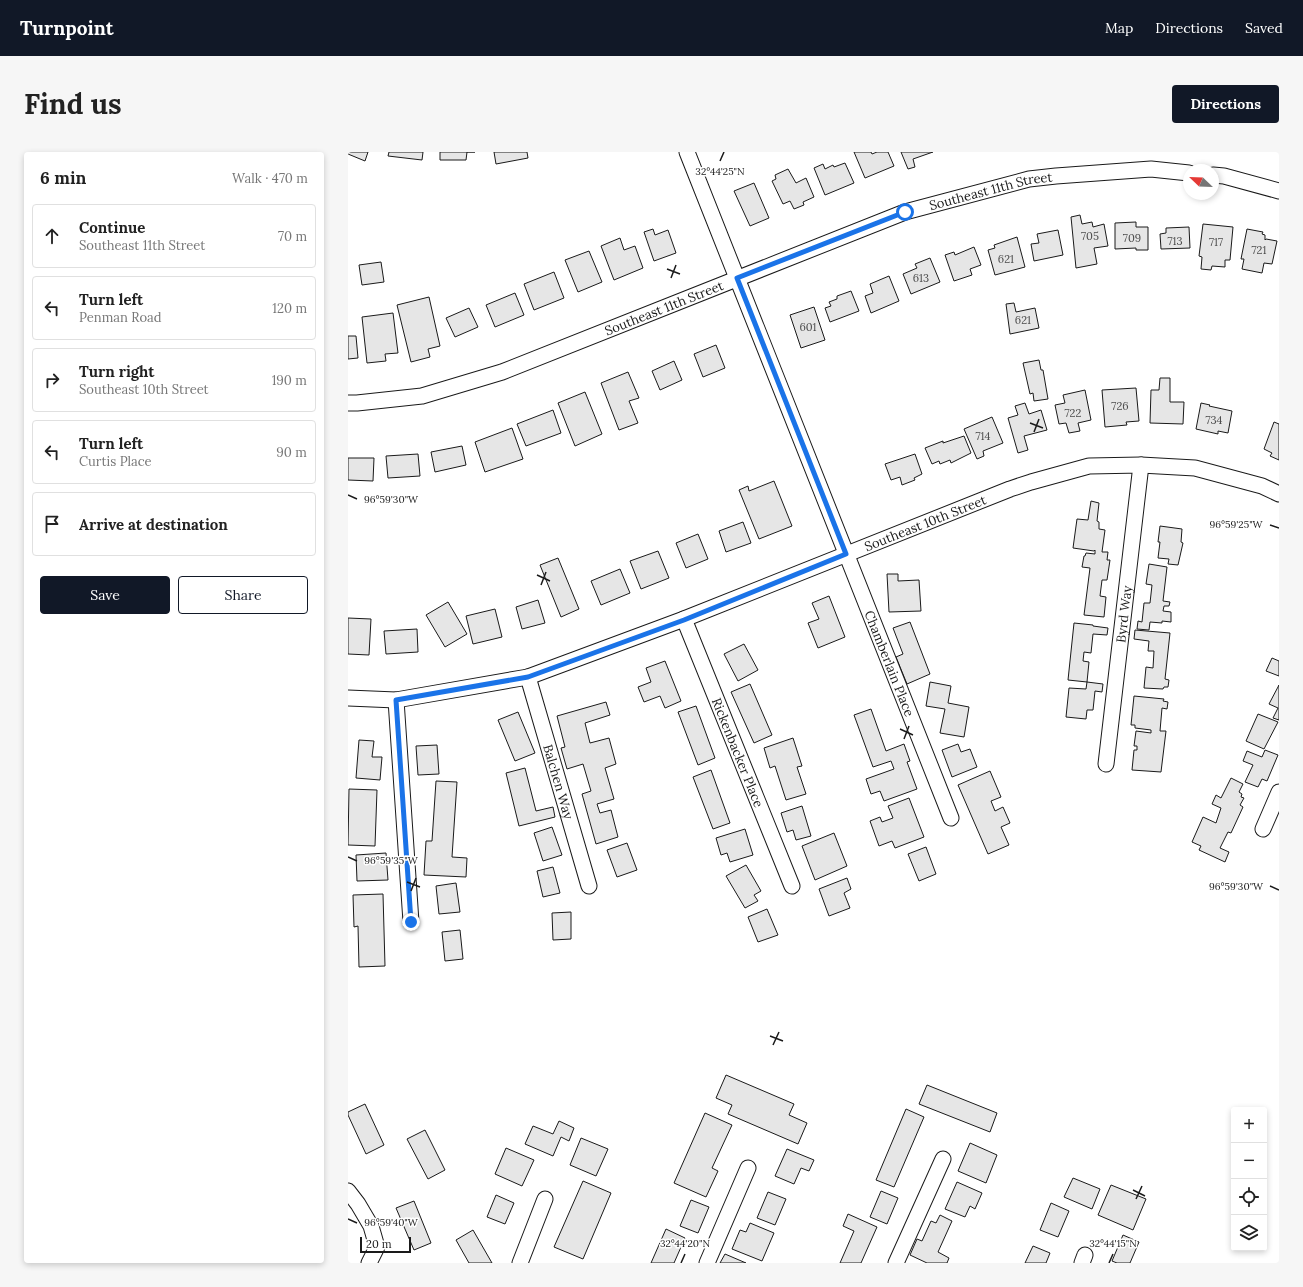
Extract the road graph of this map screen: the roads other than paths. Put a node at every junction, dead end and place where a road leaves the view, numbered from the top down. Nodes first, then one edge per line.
1 (687, 152) edge
2 (1183, 172) edge
3 (1219, 176) edge
4 (1279, 190) edge
5 (737, 278) junction
6 (348, 403) edge
7 (1141, 465) junction
8 (1279, 494) edge
9 (846, 554) junction
10 (684, 620) junction
11 (528, 677) junction
12 (348, 698) edge
13 (396, 700) junction
14 (1106, 764) dead end
15 (1279, 792) edge
16 (951, 818) dead end
17 (1263, 828) dead end
18 (589, 886) dead end
19 (792, 886) dead end
20 (411, 922) dead end
21 (943, 1159) dead end
22 (748, 1168) dead end
23 (348, 1191) edge
24 (545, 1199) dead end
25 (369, 1263) edge
26 (520, 1263) edge
27 (707, 1263) edge
28 (896, 1263) edge

1 - 5 street, Chamberlain Place
2 - 5 street, Southeast 11th Street
3 - 4 street
5 - 6 street, Southeast 11th Street
5 - 9 street, Chamberlain Place
7 - 8 street, Southeast 10th Street
7 - 9 street, Southeast 10th Street
7 - 14 street, Byrd Way
9 - 10 street, Southeast 10th Street
9 - 16 street, Chamberlain Place
10 - 11 street, Southeast 10th Street
10 - 19 street, Rickenbacker Place
11 - 13 street, Southeast 10th Street
11 - 18 street, Balchen Way
12 - 13 street, Southeast 10th Street
13 - 20 street
15 - 17 street
21 - 28 street
22 - 27 street
23 - 25 street
24 - 26 street

